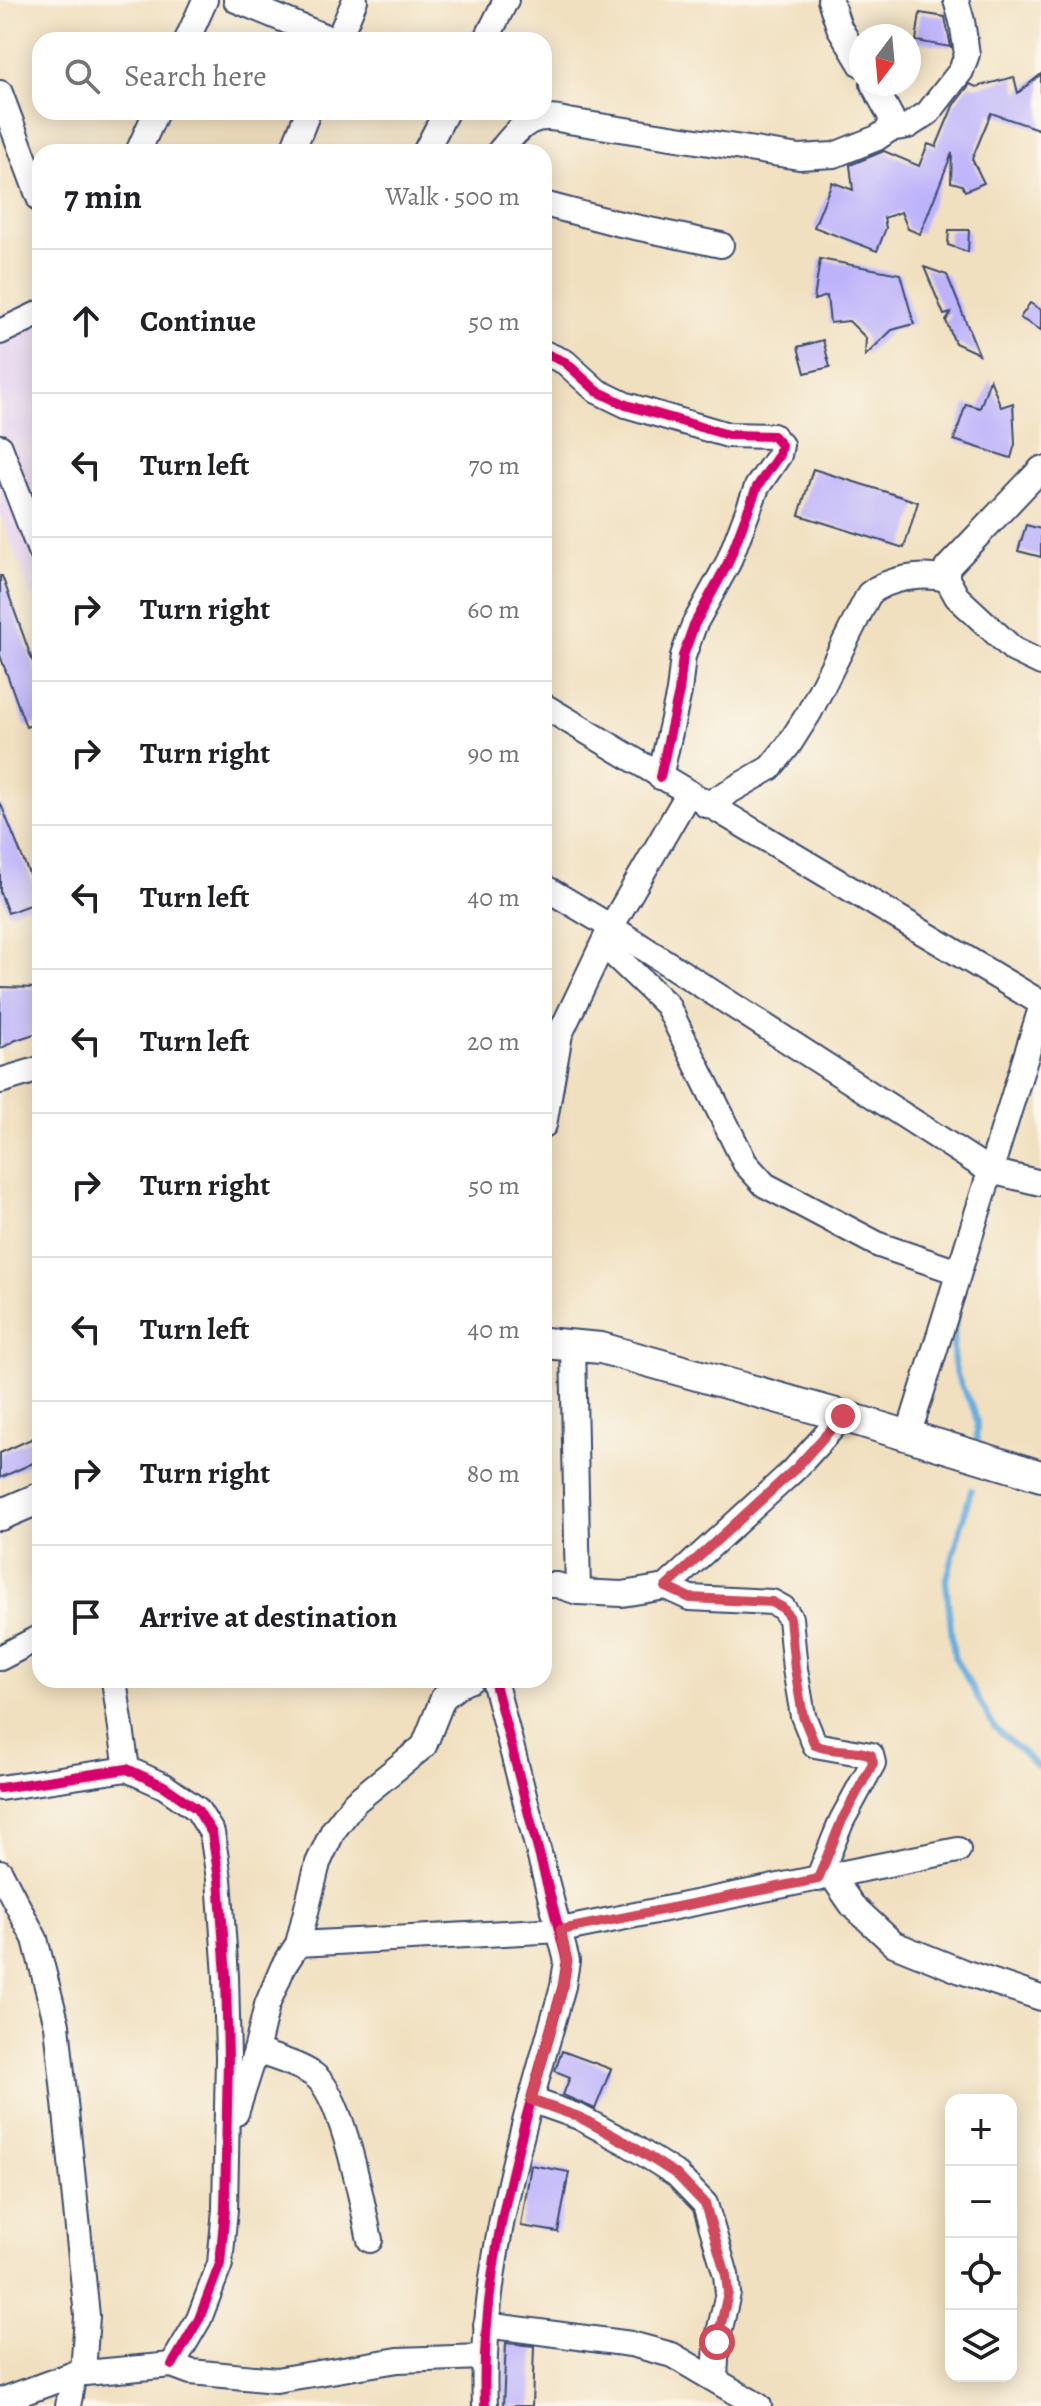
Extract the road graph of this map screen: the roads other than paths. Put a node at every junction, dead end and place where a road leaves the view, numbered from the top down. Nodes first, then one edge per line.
1 (205, 0) edge
2 (236, 0) edge
3 (355, 0) edge
4 (506, 0) edge
5 (830, 0) edge
6 (956, 0) edge
7 (191, 32) edge
8 (316, 32) edge
9 (340, 32) edge
10 (490, 32) edge
11 (849, 44) edge
12 (0, 93) edge
13 (880, 96) edge
14 (552, 117) edge
15 (152, 120) edge
16 (305, 120) edge
17 (442, 120) edge
18 (532, 120) edge
19 (890, 129) junction
20 (142, 144) edge
21 (295, 144) edge
22 (429, 144) edge
23 (507, 144) edge
24 (32, 179) edge
25 (552, 206) edge
26 (721, 245) dead end
27 (32, 317) edge
28 (0, 332) edge
29 (552, 356) edge
30 (0, 447) edge
31 (1041, 469) edge
32 (32, 523) edge
33 (947, 579) junction
34 (1041, 663) edge
35 (552, 711) edge
36 (660, 777) junction
37 (697, 799) junction
38 (552, 893) edge
39 (607, 936) junction
40 (1041, 1006) edge
41 (32, 1071) edge
42 (552, 1080) edge
43 (0, 1081) edge
44 (990, 1171) junction
45 (1041, 1183) edge
46 (958, 1272) junction
47 (558, 1344) edge
48 (843, 1416) junction
49 (908, 1436) junction
50 (1041, 1476) edge
51 (32, 1501) edge
52 (0, 1515) edge
53 (552, 1585) edge
54 (666, 1587) junction
55 (578, 1592) junction
56 (32, 1641) edge
57 (0, 1658) edge
58 (115, 1688) edge
59 (456, 1688) edge
60 (496, 1688) edge
61 (127, 1769) junction
62 (0, 1788) edge
63 (958, 1850) dead end
64 (0, 1872) edge
65 (825, 1877) junction
66 (561, 1930) junction
67 (298, 1944) junction
68 (1041, 1998) edge
69 (256, 2051) junction
70 (531, 2100) junction
71 (227, 2150) junction
72 (370, 2240) dead end
73 (486, 2325) junction
74 (483, 2357) junction
75 (172, 2365) junction
76 (78, 2373) junction
77 (719, 2390) edge
78 (0, 2401) edge
79 (68, 2406) edge
80 (485, 2406) edge
81 (759, 2406) edge

1 - 7 street
2 - 8 street
3 - 9 street
4 - 10 street
5 - 11 street
6 - 19 street
12 - 24 street
13 - 19 street
14 - 19 street
15 - 20 street
16 - 21 street
17 - 22 street
18 - 23 street
25 - 26 street
27 - 28 street
29 - 36 street
30 - 32 street
31 - 33 street
33 - 34 street
33 - 37 street
35 - 36 street
36 - 37 street
37 - 39 street
37 - 40 street
38 - 39 street
39 - 42 street
39 - 44 street
39 - 46 street
40 - 44 street
41 - 43 street
44 - 45 street
44 - 46 street
46 - 49 street
47 - 48 main road
47 - 55 street
48 - 49 main road
48 - 54 street
49 - 50 main road
51 - 52 main road
53 - 55 street
54 - 55 street
54 - 65 street
56 - 57 street
58 - 61 street
59 - 67 street
60 - 66 street
61 - 62 street
61 - 71 street
63 - 65 street
64 - 76 street
65 - 66 street
65 - 68 street
66 - 67 street
66 - 70 street
67 - 69 street
69 - 71 street
69 - 72 street
70 - 73 street
70 - 77 street
71 - 75 street
73 - 74 street
73 - 77 street
74 - 75 street
74 - 80 street
75 - 76 street
76 - 78 street
76 - 79 street
77 - 81 street

